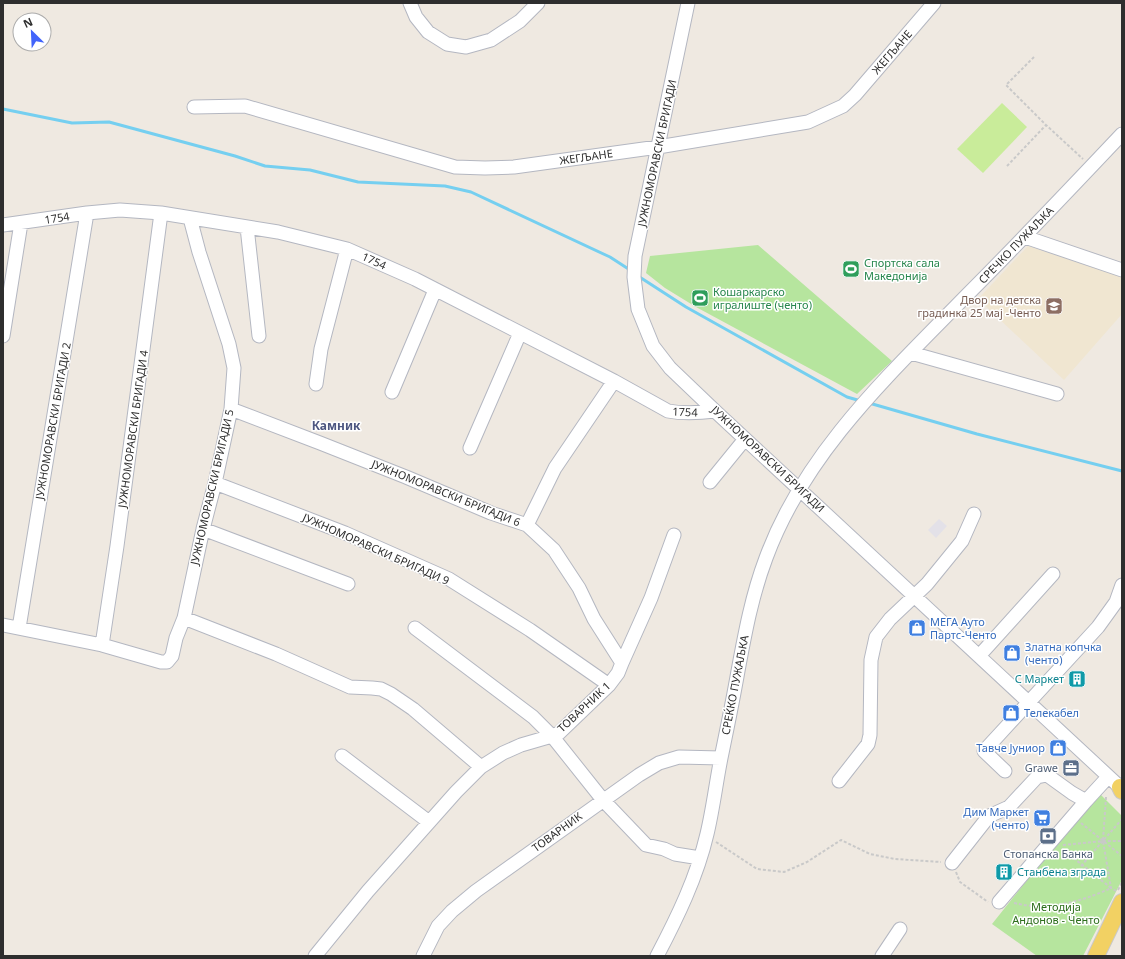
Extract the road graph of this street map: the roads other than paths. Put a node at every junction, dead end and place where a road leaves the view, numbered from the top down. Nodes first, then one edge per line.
1 (410, 3) edge
2 (538, 3) edge
3 (688, 3) edge
4 (934, 3) edge
5 (194, 107) dead end
6 (1122, 134) edge
7 (658, 147) junction
8 (87, 213) junction
9 (161, 213) junction
10 (190, 218) junction
11 (21, 224) junction
12 (3, 225) edge
13 (247, 227) junction
14 (1025, 237) junction
15 (347, 249) junction
16 (1122, 270) edge
17 (435, 290) junction
18 (520, 333) junction
19 (3, 336) edge
20 (260, 336) dead end
21 (910, 353) junction
22 (614, 381) junction
23 (316, 384) dead end
24 (392, 392) dead end
25 (1057, 394) dead end
26 (231, 409) junction
27 (715, 411) junction
28 (843, 426) joint
29 (745, 439) junction
30 (470, 448) dead end
31 (710, 482) dead end
32 (215, 483) junction
33 (800, 488) junction
34 (974, 514) dead end
35 (527, 526) junction
36 (203, 529) junction
37 (674, 535) dead end
38 (1053, 574) dead end
39 (348, 584) dead end
40 (1122, 585) edge
41 (915, 596) junction
42 (184, 618) junction
43 (3, 625) edge
44 (18, 628) junction
45 (415, 628) dead end
46 (102, 645) junction
47 (979, 656) junction
48 (622, 663) junction
49 (609, 685) junction
50 (1029, 702) junction
51 (552, 736) junction
52 (342, 756) dead end
53 (721, 758) junction
54 (481, 767) junction
55 (1005, 771) dead end
56 (839, 781) dead end
57 (1117, 787) edge
58 (603, 800) junction
59 (1086, 800) junction
60 (429, 822) junction
61 (700, 858) junction
62 (952, 863) road end
63 (1119, 897) edge
64 (999, 902) road end
65 (900, 929) dead end
66 (315, 956) edge
67 (423, 956) edge
68 (657, 956) edge
69 (882, 956) edge
70 (1096, 956) edge

1 - 2 street
3 - 7 street, ЈУЖНОМОРАВСКИ БРИГАДИ
4 - 7 street, ЖЕГЉАНЕ
5 - 7 street, ЖЕГЉАНЕ
6 - 14 street, СРЕЧКО ПУЖАЉКА
7 - 27 street, ЈУЖНОМОРАВСКИ БРИГАДИ
8 - 9 street, 1754
8 - 11 street, 1754
8 - 44 street, ЈУЖНОМОРАВСКИ БРИГАДИ 2
9 - 10 street, 1754
9 - 46 street, ЈУЖНОМОРАВСКИ БРИГАДИ 4
10 - 13 street, 1754
10 - 26 street, ЈУЖНОМОРАВСКИ БРИГАДИ 5
11 - 12 street, 1754
11 - 19 street
13 - 15 street, 1754
13 - 20 street
14 - 16 street
14 - 21 street, СРЕЧКО ПУЖАЉКА
15 - 17 street, 1754
15 - 23 street
17 - 18 street, 1754
17 - 24 street
18 - 22 street, 1754
18 - 30 street
21 - 25 street
21 - 28 street, СРЕЧКО ПУЖАЉКА
22 - 27 street, 1754
22 - 35 street
26 - 32 street, ЈУЖНОМОРАВСКИ БРИГАДИ 5
26 - 35 street, ЈУЖНОМОРАВСКИ БРИГАДИ 6
27 - 29 street, ЈУЖНОМОРАВСКИ БРИГАДИ
28 - 33 street, СРЕЌКО ПУЖАЉКА
29 - 31 street
29 - 33 street, ЈУЖНОМОРАВСКИ БРИГАДИ
32 - 36 street, ЈУЖНОМОРАВСКИ БРИГАДИ 5
32 - 49 street, ЈУЖНОМОРАВСКИ БРИГАДИ 9
33 - 41 street, ЈУЖНОМОРАВСКИ БРИГАДИ
33 - 53 street, СРЕЌКО ПУЖАЉКА
34 - 41 street
35 - 48 street, ЈУЖНОМОРАВСКИ БРИГАДИ 6
36 - 39 street
36 - 42 street, ЈУЖНОМОРАВСКИ БРИГАДИ 5
37 - 48 street, ТОВАРНИК 1
38 - 47 street
40 - 50 street
41 - 47 street, ЈУЖНОМОРАВСКИ БРИГАДИ
41 - 56 street
42 - 46 street, ЈУЖНОМОРАВСКИ БРИГАДИ 5
42 - 54 street
43 - 44 street
44 - 46 street
45 - 51 street
47 - 50 street, ЈУЖНОМОРАВСКИ БРИГАДИ
48 - 49 street, ТОВАРНИК 1
49 - 51 street, ТОВАРНИК 1
50 - 55 street
50 - 57 street, ЈУЖНОМОРАВСКИ БРИГАДИ
51 - 54 street, ТОВАРНИК 1
51 - 58 street
52 - 60 street
53 - 58 street, ТОВАРНИК
53 - 61 street, СРЕЌКО ПУЖАЉКА
54 - 60 street, ТОВАРНИК 1
57 - 59 street
58 - 61 street
58 - 67 street, ТОВАРНИК
59 - 62 street
59 - 64 street
60 - 66 street, ТОВАРНИК 1
61 - 68 street, СРЕЌКО ПУЖАЉКА
63 - 70 main road
65 - 69 street

